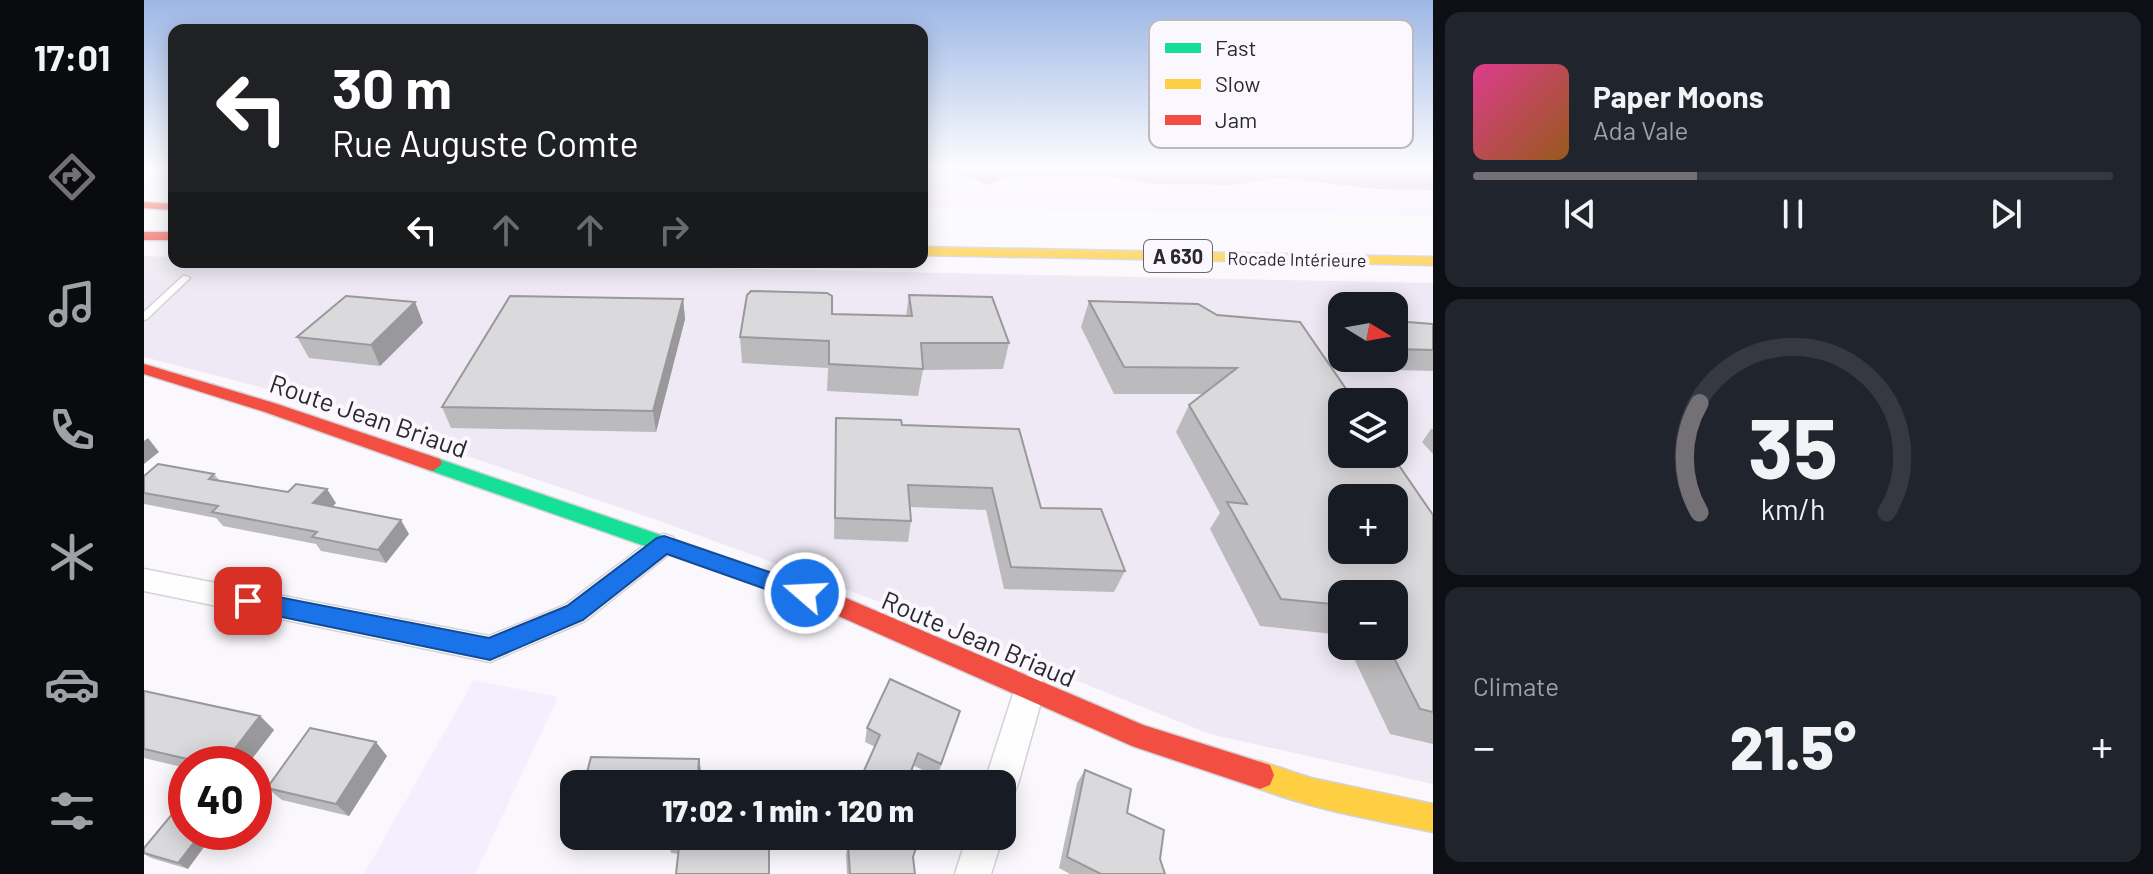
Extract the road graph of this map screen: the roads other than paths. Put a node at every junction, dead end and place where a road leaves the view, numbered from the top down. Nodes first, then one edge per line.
1 (144, 213) edge
2 (168, 214) edge
3 (144, 236) edge
4 (168, 236) edge
5 (928, 251) edge
6 (1433, 261) edge
7 (186, 278) dead end
8 (144, 317) edge
9 (144, 369) edge
10 (664, 544) junction
11 (144, 580) edge
12 (1030, 688) junction
13 (1005, 770) edge
14 (1433, 818) edge
15 (981, 850) edge
16 (973, 874) edge

1 - 2 main road
3 - 4 main road
5 - 6 main road, Rocade Intérieure / A 630
7 - 8 lane
9 - 10 main road, Route Jean Briaud
10 - 11 street
10 - 12 main road, Route Jean Briaud
12 - 13 street
12 - 14 main road, Route Jean Briaud
15 - 16 street

